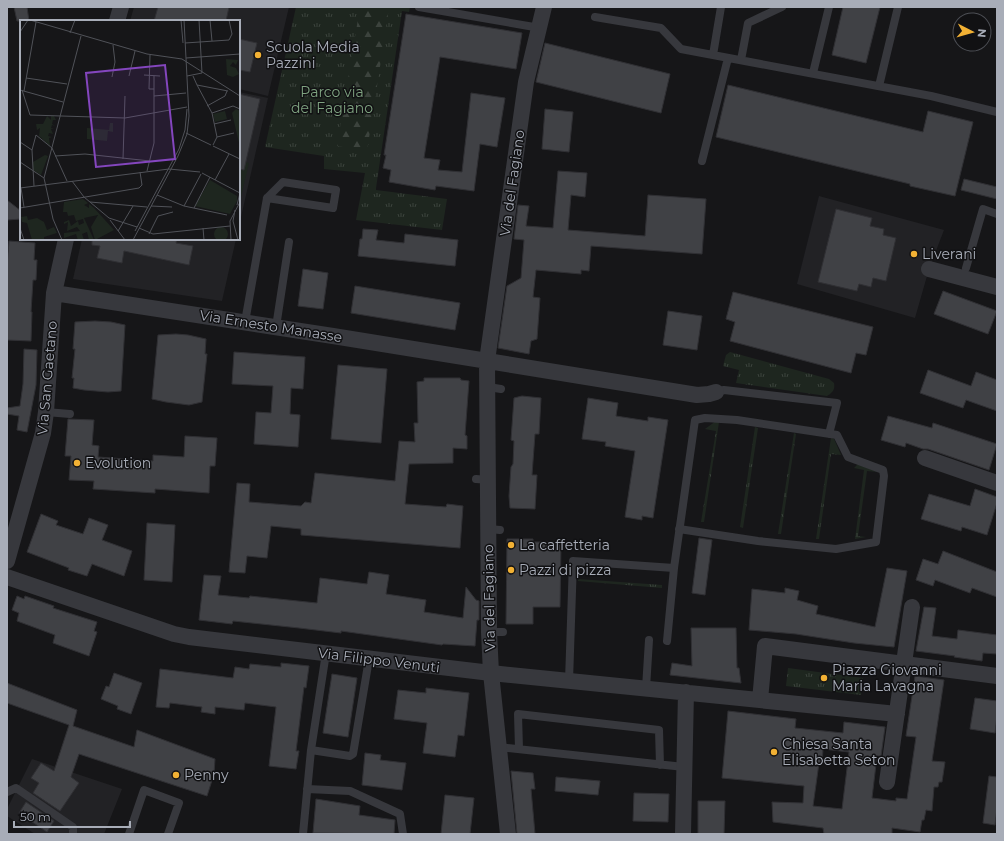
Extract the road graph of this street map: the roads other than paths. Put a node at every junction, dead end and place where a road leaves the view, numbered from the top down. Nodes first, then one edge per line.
1 (121, 7) edge
2 (419, 7) edge
3 (544, 7) edge
4 (721, 7) edge
5 (782, 7) edge
6 (828, 7) edge
7 (898, 7) edge
8 (595, 17) dead end
9 (117, 20) edge
10 (540, 28) junction
11 (714, 55) junction
12 (728, 58) junction
13 (741, 60) junction
14 (813, 73) junction
15 (879, 86) junction
16 (997, 112) edge
17 (702, 161) dead end
18 (267, 198) junction
19 (997, 214) edge
20 (66, 240) edge
21 (289, 242) dead end
22 (930, 270) dead end
23 (965, 273) junction
24 (997, 288) edge
25 (54, 293) junction
26 (245, 322) junction
27 (276, 327) junction
28 (487, 361) junction
29 (716, 392) joint
30 (46, 412) junction
31 (70, 414) dead end
32 (829, 434) junction
33 (925, 458) dead end
34 (997, 483) edge
35 (679, 529) junction
36 (7, 561) edge
37 (674, 568) junction
38 (7, 577) edge
39 (912, 607) dead end
40 (649, 640) dead end
41 (667, 640) dead end
42 (326, 653) junction
43 (369, 659) junction
44 (903, 663) junction
45 (491, 673) junction
46 (997, 676) edge
47 (569, 681) junction
48 (646, 688) junction
49 (686, 692) junction
50 (760, 700) junction
51 (896, 714) junction
52 (498, 747) junction
53 (519, 749) junction
54 (311, 750) junction
55 (660, 765) junction
56 (684, 767) junction
57 (887, 782) dead end
58 (307, 789) junction
59 (7, 792) edge
60 (73, 834) edge
61 (129, 834) edge
62 (168, 834) edge
63 (303, 834) edge
64 (403, 834) edge
65 (508, 834) edge
66 (683, 834) edge

1 - 9 street
2 - 10 lane
3 - 10 street, Via del Fagiano
4 - 11 lane
5 - 13 lane
6 - 14 lane
7 - 15 lane
8 - 11 lane
10 - 28 street, Via del Fagiano
11 - 12 lane
12 - 13 lane
12 - 17 lane
13 - 14 lane
14 - 15 lane
15 - 16 lane
18 - 18 lane
18 - 26 lane
19 - 23 lane
20 - 25 street, Via San Gaetano
21 - 27 lane
22 - 23 street
23 - 24 street
25 - 26 street, Via Ernesto Manasse
25 - 30 street, Via San Gaetano
26 - 27 street, Via Ernesto Manasse
27 - 28 street, Via Ernesto Manasse
28 - 29 street
28 - 45 street, Via del Fagiano
29 - 32 lane
30 - 31 lane
30 - 36 street, Via San Gaetano
32 - 35 lane
32 - 35 lane
33 - 34 street
35 - 37 lane
37 - 41 lane
37 - 47 lane
38 - 42 street, Via Filippo Venuti
39 - 44 street
40 - 48 lane
42 - 43 street, Via Filippo Venuti
42 - 54 lane
43 - 45 street, Via Filippo Venuti
43 - 54 lane
44 - 46 street
44 - 50 street
44 - 51 street
45 - 47 street, Via Filippo Venuti
45 - 52 street, Via del Fagiano
47 - 48 street, Via Filippo Venuti
48 - 49 street, Via Filippo Venuti
49 - 50 street, Via Filippo Venuti
49 - 56 street
50 - 51 street
51 - 57 street
52 - 53 lane
52 - 65 street, Via del Fagiano
53 - 55 lane
53 - 55 lane
54 - 58 lane
55 - 56 lane
56 - 66 street
58 - 63 lane
58 - 64 lane
59 - 60 lane
61 - 62 lane

